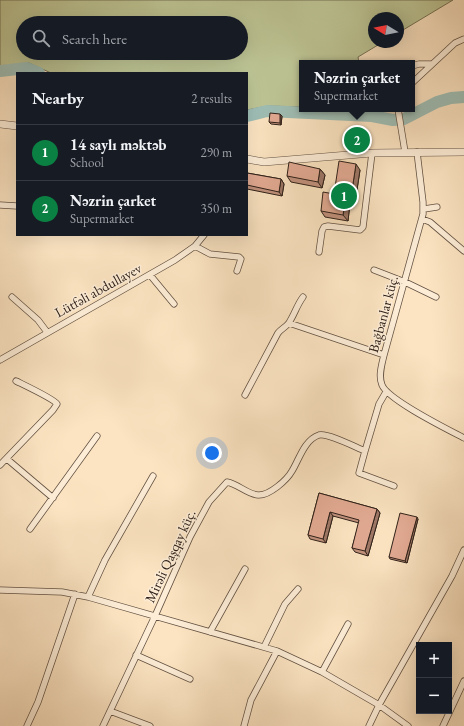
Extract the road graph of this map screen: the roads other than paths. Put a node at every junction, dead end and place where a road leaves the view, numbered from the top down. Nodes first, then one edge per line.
1 (464, 39) edge
2 (432, 64) junction
3 (415, 65) edge
4 (415, 80) edge
5 (399, 112) edge
6 (0, 124) edge
7 (16, 126) edge
8 (405, 152) junction
9 (417, 152) junction
10 (464, 152) edge
11 (372, 153) junction
12 (248, 159) edge
13 (0, 205) edge
14 (16, 206) edge
15 (437, 207) dead end
16 (424, 208) junction
17 (422, 219) junction
18 (203, 236) edge
19 (195, 246) junction
20 (464, 251) edge
21 (319, 252) dead end
22 (374, 270) dead end
23 (238, 271) dead end
24 (150, 275) junction
25 (404, 282) junction
26 (12, 297) dead end
27 (303, 297) dead end
28 (436, 297) dead end
29 (174, 304) dead end
30 (289, 323) junction
31 (47, 332) junction
32 (384, 355) junction
33 (0, 360) edge
34 (16, 381) dead end
35 (386, 392) junction
36 (245, 394) dead end
37 (97, 436) dead end
38 (464, 438) edge
39 (364, 451) junction
40 (7, 459) junction
41 (0, 465) edge
42 (153, 476) dead end
43 (394, 486) dead end
44 (53, 498) junction
45 (30, 529) dead end
46 (464, 550) edge
47 (245, 569) dead end
48 (298, 589) dead end
49 (0, 590) edge
50 (75, 594) junction
51 (88, 597) junction
52 (155, 616) junction
53 (348, 624) dead end
54 (210, 632) junction
55 (264, 647) junction
56 (277, 651) junction
57 (136, 655) junction
58 (322, 672) junction
59 (190, 679) dead end
60 (464, 681) edge
61 (379, 704) junction
62 (110, 711) junction
63 (27, 726) edge
64 (103, 726) edge
65 (150, 726) edge
66 (244, 726) edge
67 (369, 726) edge
68 (408, 726) edge
69 (443, 726) edge

1 - 2 street
2 - 3 street
2 - 4 street
5 - 8 street
6 - 7 street
8 - 9 street
8 - 11 street
9 - 10 street
9 - 16 street, Bağbanlar küç.
11 - 12 street
11 - 21 street
13 - 14 street
15 - 16 street
16 - 17 street, Bağbanlar küç.
17 - 20 street
17 - 25 street, Bağbanlar küç.
18 - 19 street, Lütfəli abdullayev
19 - 23 street
19 - 24 street, Lütfəli abdullayev
22 - 25 street
24 - 29 street
24 - 31 street, Lütfəli abdullayev
25 - 28 street
25 - 32 street, Bağbanlar küç.
26 - 31 street
27 - 30 street
30 - 32 street
30 - 36 street
31 - 33 street, Lütfəli abdullayev
32 - 35 street, Bağbanlar küç.
34 - 40 street
35 - 38 street
35 - 39 street
37 - 44 street
39 - 43 street
39 - 52 street, Mirəli Qaşqay küç.
40 - 41 street
40 - 44 street
42 - 51 street
44 - 45 street
46 - 61 street
47 - 54 street
48 - 55 street
49 - 50 street
50 - 51 street
50 - 63 street
51 - 52 street
52 - 54 street
52 - 57 street, Mirəli Qaşqay küç.
53 - 58 street
54 - 55 street
55 - 56 street
56 - 58 street
56 - 66 street
57 - 59 street
57 - 62 street, Mirəli Qaşqay küç.
58 - 61 street
60 - 69 street
61 - 67 street
61 - 68 street
62 - 64 street, Mirəli Qaşqay küç.
62 - 65 street

